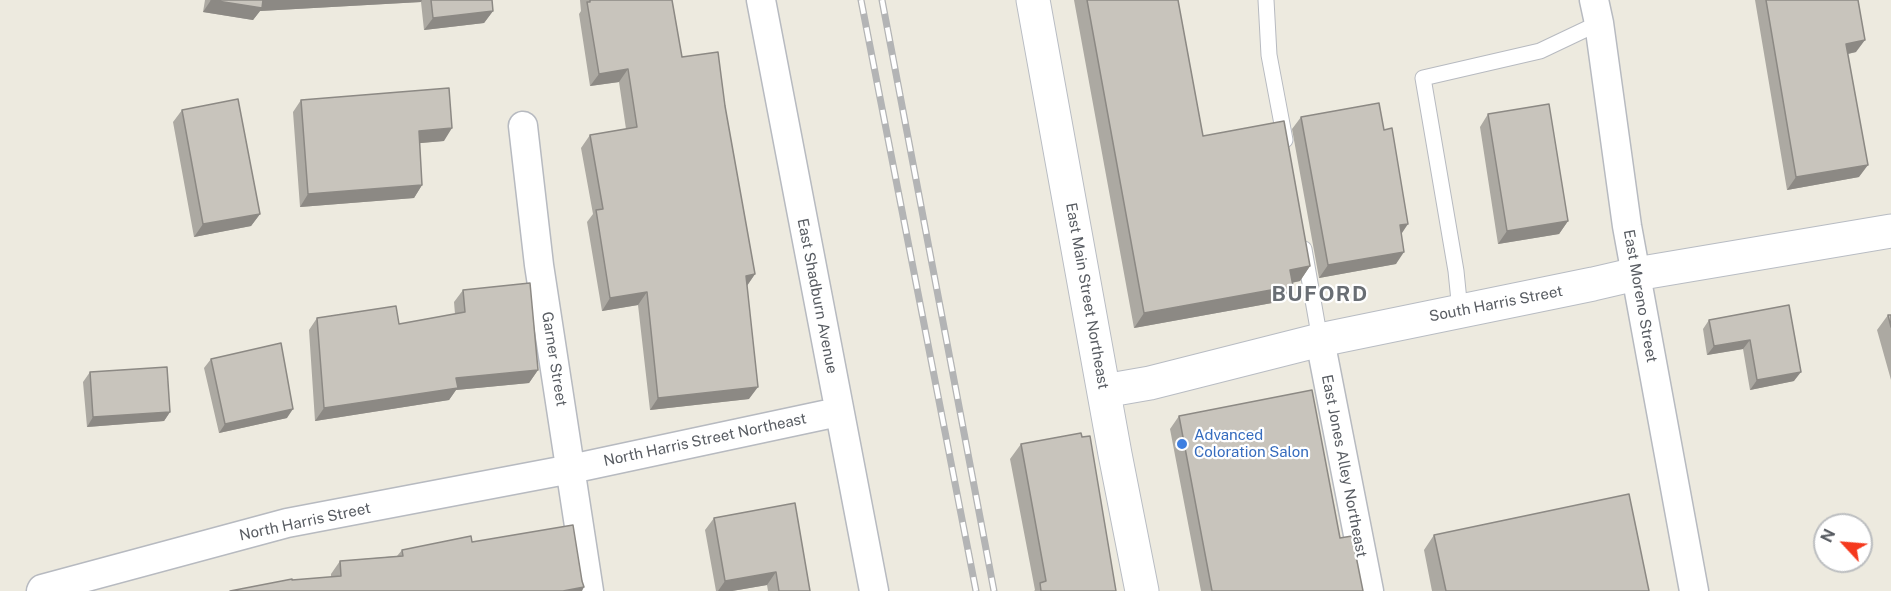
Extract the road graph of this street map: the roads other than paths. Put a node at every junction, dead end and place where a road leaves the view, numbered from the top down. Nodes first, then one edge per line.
1 (761, 0) edge
2 (1033, 0) edge
3 (1266, 0) edge
4 (1596, 11) edge
5 (523, 126) dead end
6 (1288, 160) edge
7 (1301, 230) edge
8 (1891, 231) edge
9 (1636, 274) junction
10 (1460, 310) junction
11 (1320, 340) junction
12 (1104, 391) junction
13 (838, 411) junction
14 (571, 469) junction
15 (41, 590) edge
16 (589, 591) edge
17 (874, 591) edge
18 (1142, 591) edge
19 (1369, 591) edge
20 (1694, 591) edge

1 - 13 street, East Shadburn Avenue
2 - 12 street, East Main Street Northeast
3 - 6 lane
4 - 9 street, East Moreno Street
4 - 10 lane
5 - 14 street, Garner Street
7 - 11 lane
8 - 9 street, South Harris Street
9 - 10 street, South Harris Street
9 - 20 street, East Moreno Street
10 - 11 street, South Harris Street
11 - 12 street, South Harris Street
11 - 19 street, East Jones Alley Northeast
12 - 18 street, East Main Street Northeast
13 - 14 street, North Harris Street Northeast
13 - 17 street, East Shadburn Avenue
14 - 15 street, North Harris Street
14 - 16 street, Garner Street

